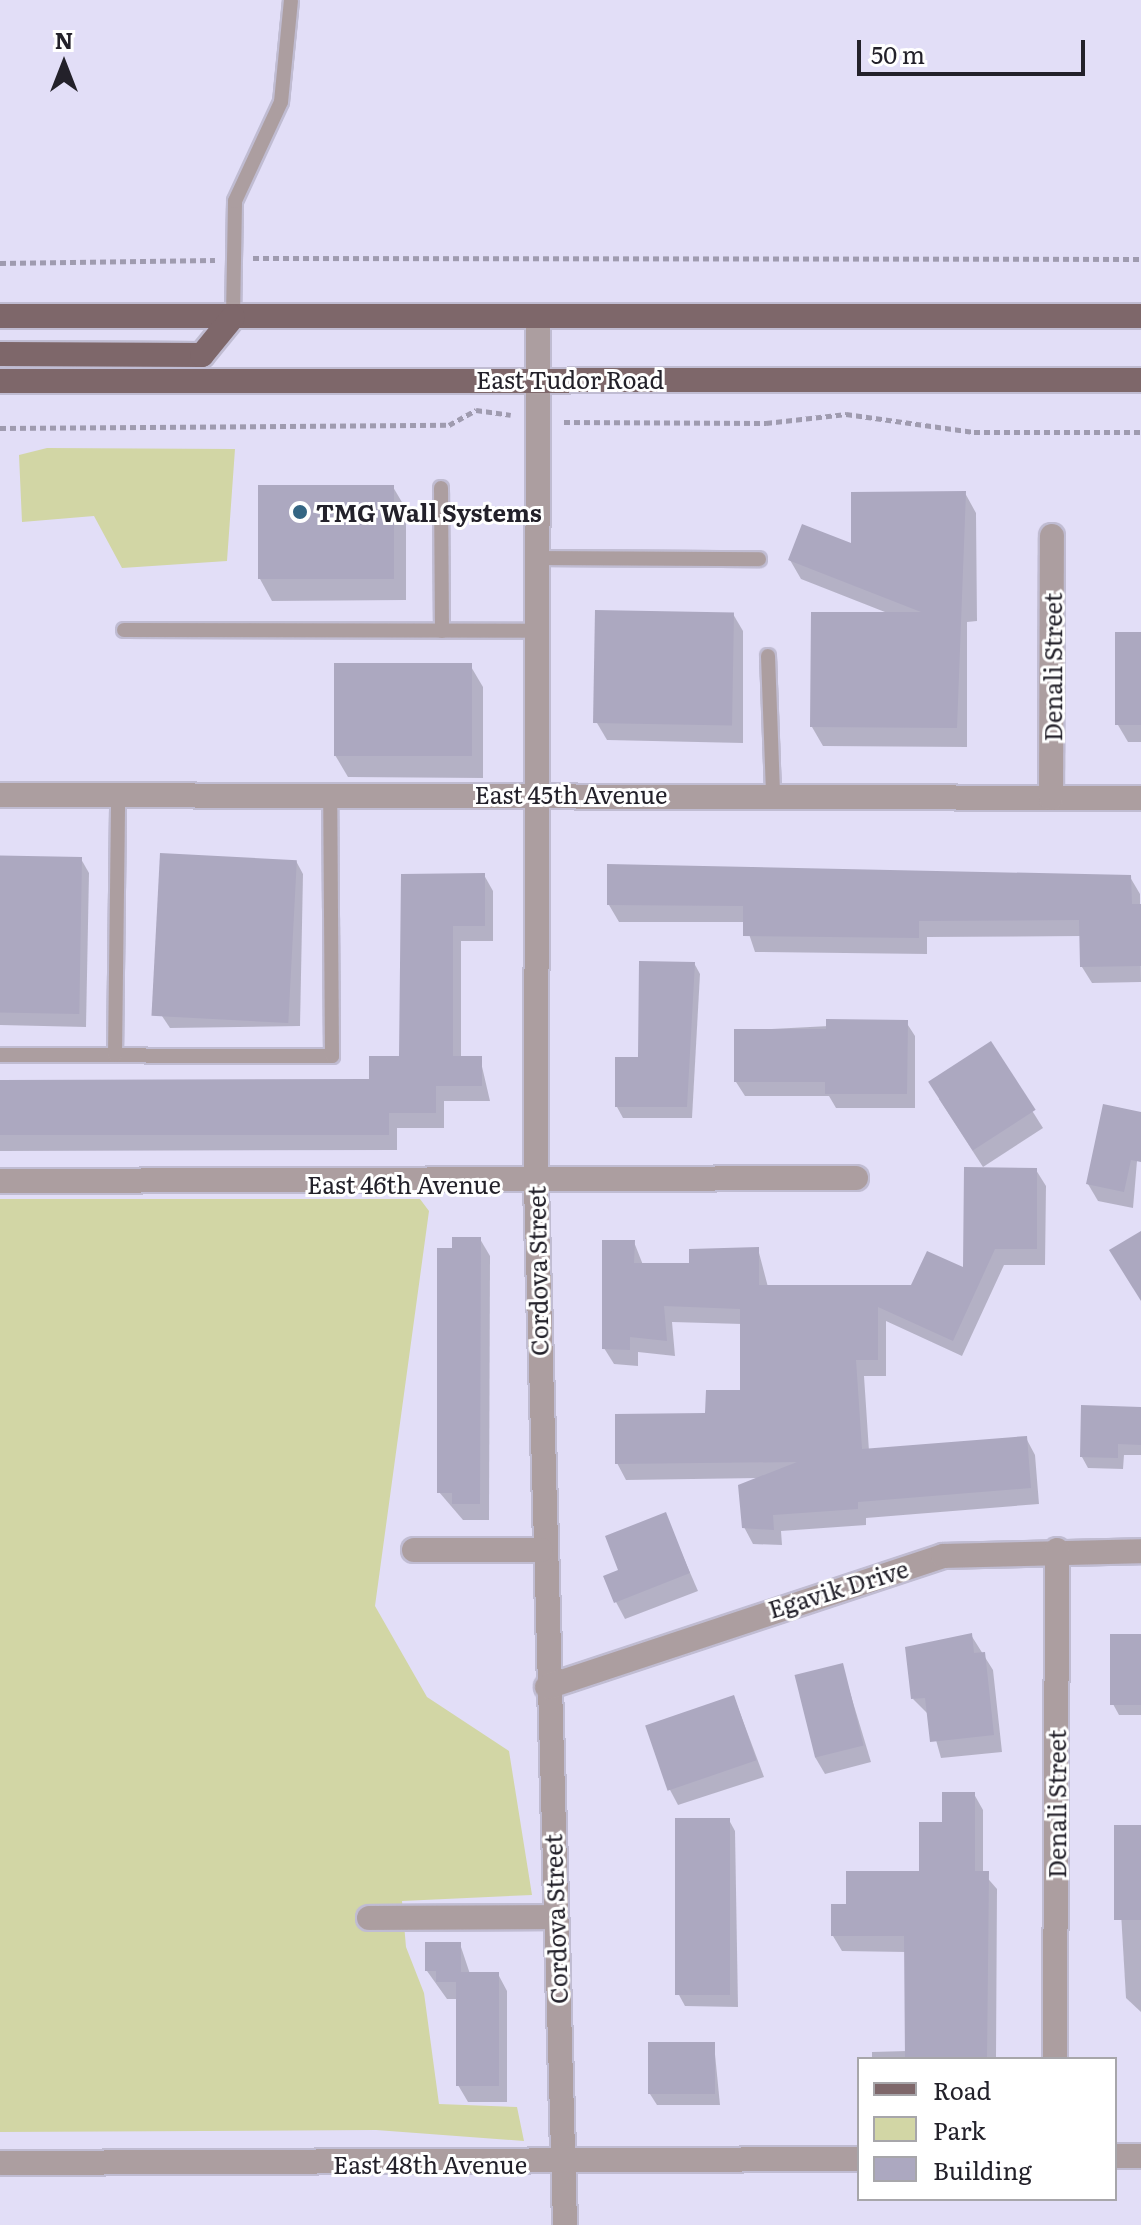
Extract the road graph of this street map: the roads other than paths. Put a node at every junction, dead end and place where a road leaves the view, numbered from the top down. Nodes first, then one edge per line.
1 (291, 0) edge
2 (0, 316) edge
3 (538, 316) junction
4 (1141, 316) edge
5 (233, 317) junction
6 (0, 354) edge
7 (539, 380) junction
8 (1141, 380) edge
9 (0, 381) edge
10 (441, 488) dead end
11 (1052, 536) dead end
12 (539, 558) junction
13 (759, 559) dead end
14 (124, 630) dead end
15 (442, 631) junction
16 (539, 631) junction
17 (768, 656) dead end
18 (539, 793) junction
19 (330, 794) junction
20 (0, 795) edge
21 (118, 795) junction
22 (773, 795) junction
23 (1051, 798) junction
24 (1141, 798) edge
25 (0, 1055) edge
26 (115, 1055) junction
27 (856, 1178) dead end
28 (0, 1181) edge
29 (536, 1185) junction
30 (414, 1550) dead end
31 (541, 1550) junction
32 (1057, 1550) junction
33 (1141, 1551) edge
34 (547, 1687) junction
35 (555, 1917) junction
36 (369, 1918) dead end
37 (1055, 2057) edge
38 (1117, 2156) edge
39 (1141, 2156) edge
40 (857, 2159) edge
41 (0, 2163) edge
42 (566, 2164) junction
43 (565, 2225) edge

1 - 5 lane
2 - 5 main road
3 - 4 main road
3 - 5 main road
3 - 7 street, Cordova Street
5 - 6 main road
7 - 8 main road, East Tudor Road
7 - 9 main road, East Tudor Road
7 - 12 street, Cordova Street
10 - 15 lane
11 - 23 street, Denali Street
12 - 13 lane
12 - 16 street, Cordova Street
14 - 15 lane
15 - 16 lane
16 - 18 street, Cordova Street
17 - 22 lane
18 - 19 street, East 45th Avenue
18 - 22 street, East 45th Avenue
18 - 29 street, Cordova Street
19 - 21 street, East 45th Avenue
19 - 26 lane
20 - 21 street, East 45th Avenue
21 - 26 lane
22 - 23 street, East 45th Avenue
23 - 24 street, East 45th Avenue
25 - 26 lane
27 - 29 street, East 46th Avenue
28 - 29 street, East 46th Avenue
29 - 31 street, Cordova Street
30 - 31 street
31 - 34 street, Cordova Street
32 - 33 street, Egavik Drive
32 - 34 street, Egavik Drive
32 - 37 street, Denali Street
34 - 35 street, Cordova Street
35 - 36 street
35 - 42 street, Cordova Street
38 - 39 street
40 - 42 street, East 48th Avenue
41 - 42 street, East 48th Avenue
42 - 43 street, Cordova Street

